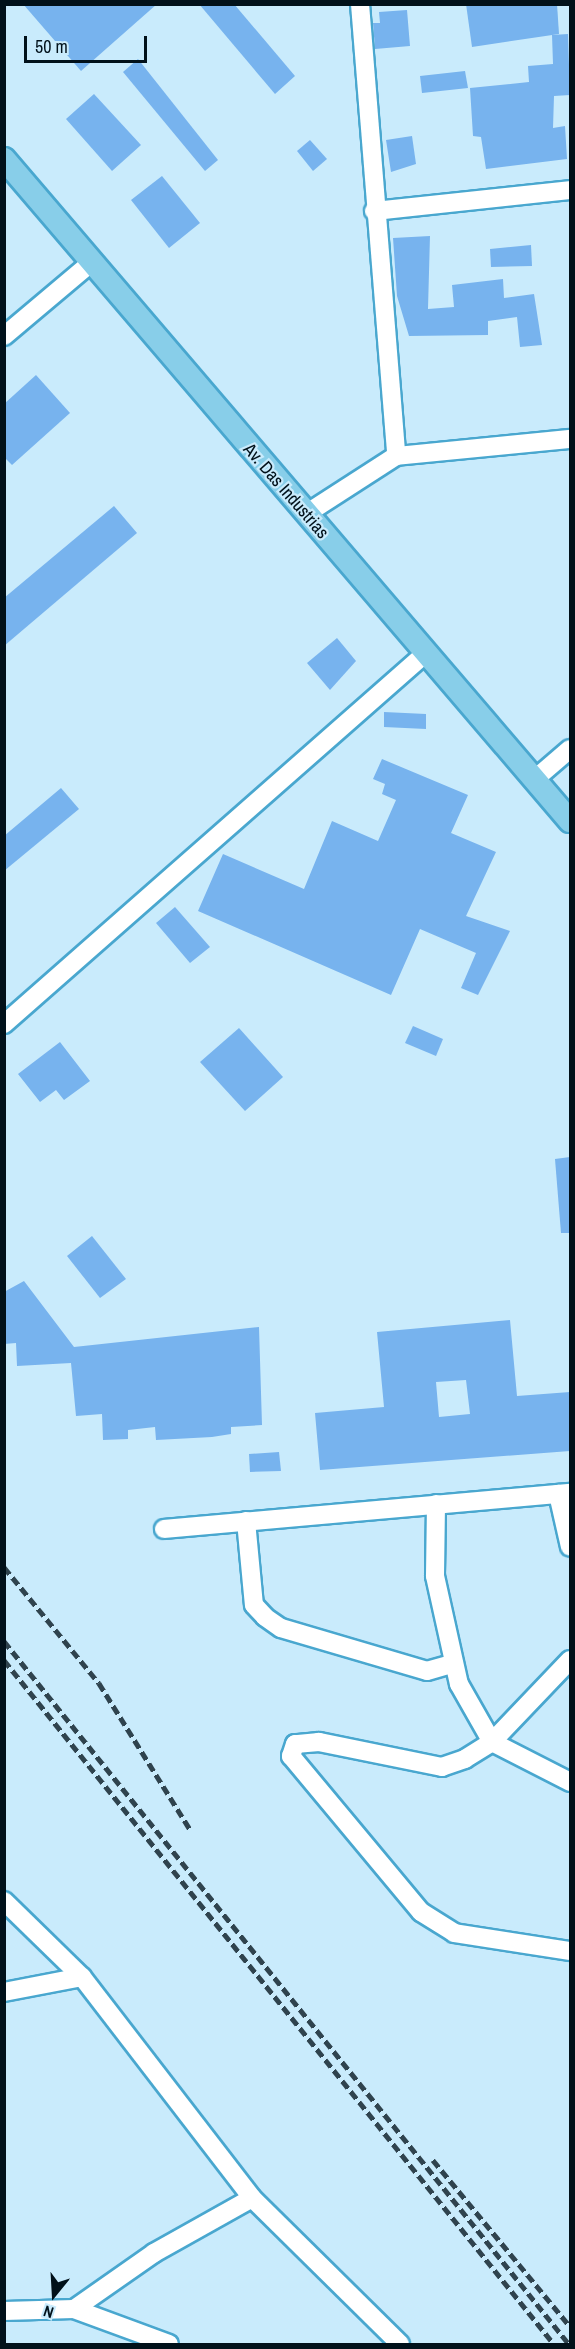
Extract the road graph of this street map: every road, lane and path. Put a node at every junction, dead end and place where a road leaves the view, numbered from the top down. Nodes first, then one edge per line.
1 (360, 4) edge
2 (4, 159) edge
3 (570, 190) edge
4 (374, 211) junction
5 (92, 262) junction
6 (4, 336) edge
7 (570, 439) edge
8 (396, 456) junction
9 (306, 514) junction
10 (427, 652) junction
11 (570, 748) edge
12 (535, 779) junction
13 (570, 821) edge
14 (4, 1024) edge
15 (564, 1493) edge
16 (436, 1504) junction
17 (246, 1521) junction
18 (164, 1529) dead end
19 (570, 1547) edge
20 (570, 1660) edge
21 (451, 1664) junction
22 (492, 1742) junction
23 (570, 1782) edge
24 (4, 1901) edge
25 (570, 1951) edge
26 (82, 1977) junction
27 (4, 1992) edge
28 (252, 2198) junction
29 (74, 2309) junction
30 (4, 2311) edge
31 (396, 2343) edge
32 (169, 2344) edge

1 - 4 street
2 - 5 main road, Av. Das Industrias
3 - 4 street
4 - 8 street
5 - 6 street
5 - 9 main road, Av. Das Industrias
7 - 8 street
8 - 9 street
9 - 10 main road, Av. Das Industrias
10 - 12 main road, Av. Das Industrias
10 - 14 street
11 - 12 street
12 - 13 main road, Av. Das Industrias
15 - 16 street
15 - 19 street
16 - 17 street
16 - 21 street
17 - 18 street
17 - 21 street
20 - 22 street
21 - 22 street
22 - 23 street
22 - 25 street
24 - 26 street
26 - 27 street
26 - 28 street
28 - 29 street
28 - 31 street
29 - 30 street
29 - 32 street

